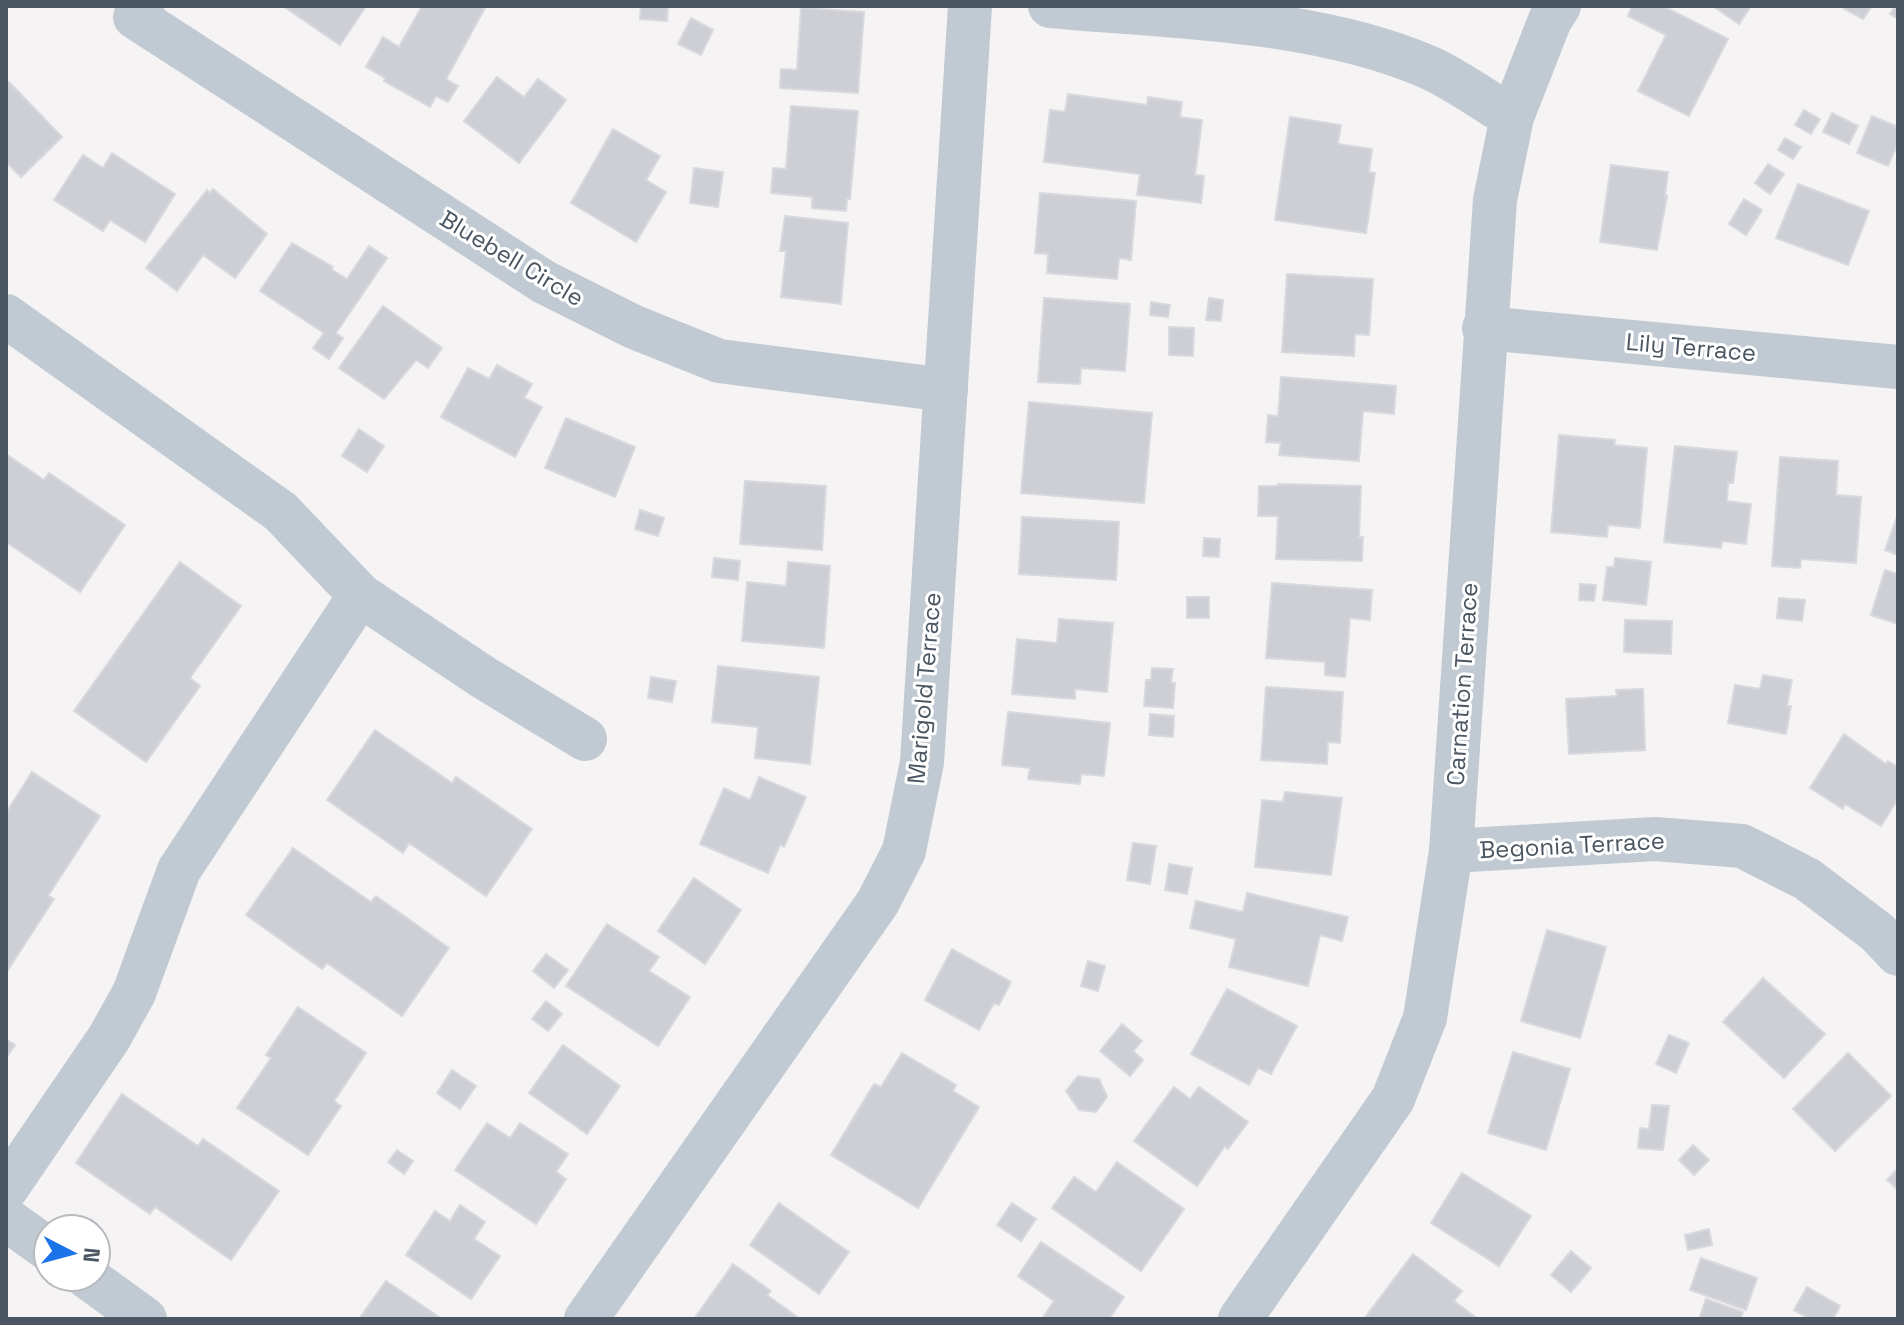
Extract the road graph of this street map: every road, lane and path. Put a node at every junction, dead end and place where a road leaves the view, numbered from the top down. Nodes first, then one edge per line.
1 (142, 6) edge
2 (970, 6) edge
3 (1050, 6) edge
4 (1559, 6) edge
5 (1512, 117) junction
6 (6, 316) edge
7 (1484, 328) junction
8 (1898, 367) edge
9 (946, 390) junction
10 (360, 595) junction
11 (585, 739) dead end
12 (1451, 851) junction
13 (1898, 954) edge
14 (6, 1189) edge
15 (6, 1219) edge
16 (32, 1238) edge
17 (109, 1293) edge
18 (145, 1319) edge
19 (586, 1319) edge
20 (1240, 1319) edge

1 - 9 street, Bluebell Circle
2 - 9 street, Marigold Terrace
3 - 5 street
4 - 5 street, Carnation Terrace
5 - 7 street, Carnation Terrace
6 - 10 street
7 - 8 street, Lily Terrace
7 - 12 street, Carnation Terrace
9 - 19 street, Marigold Terrace
10 - 11 street
10 - 14 street
12 - 13 street, Begonia Terrace
12 - 20 street, Carnation Terrace
15 - 16 street
17 - 18 street

